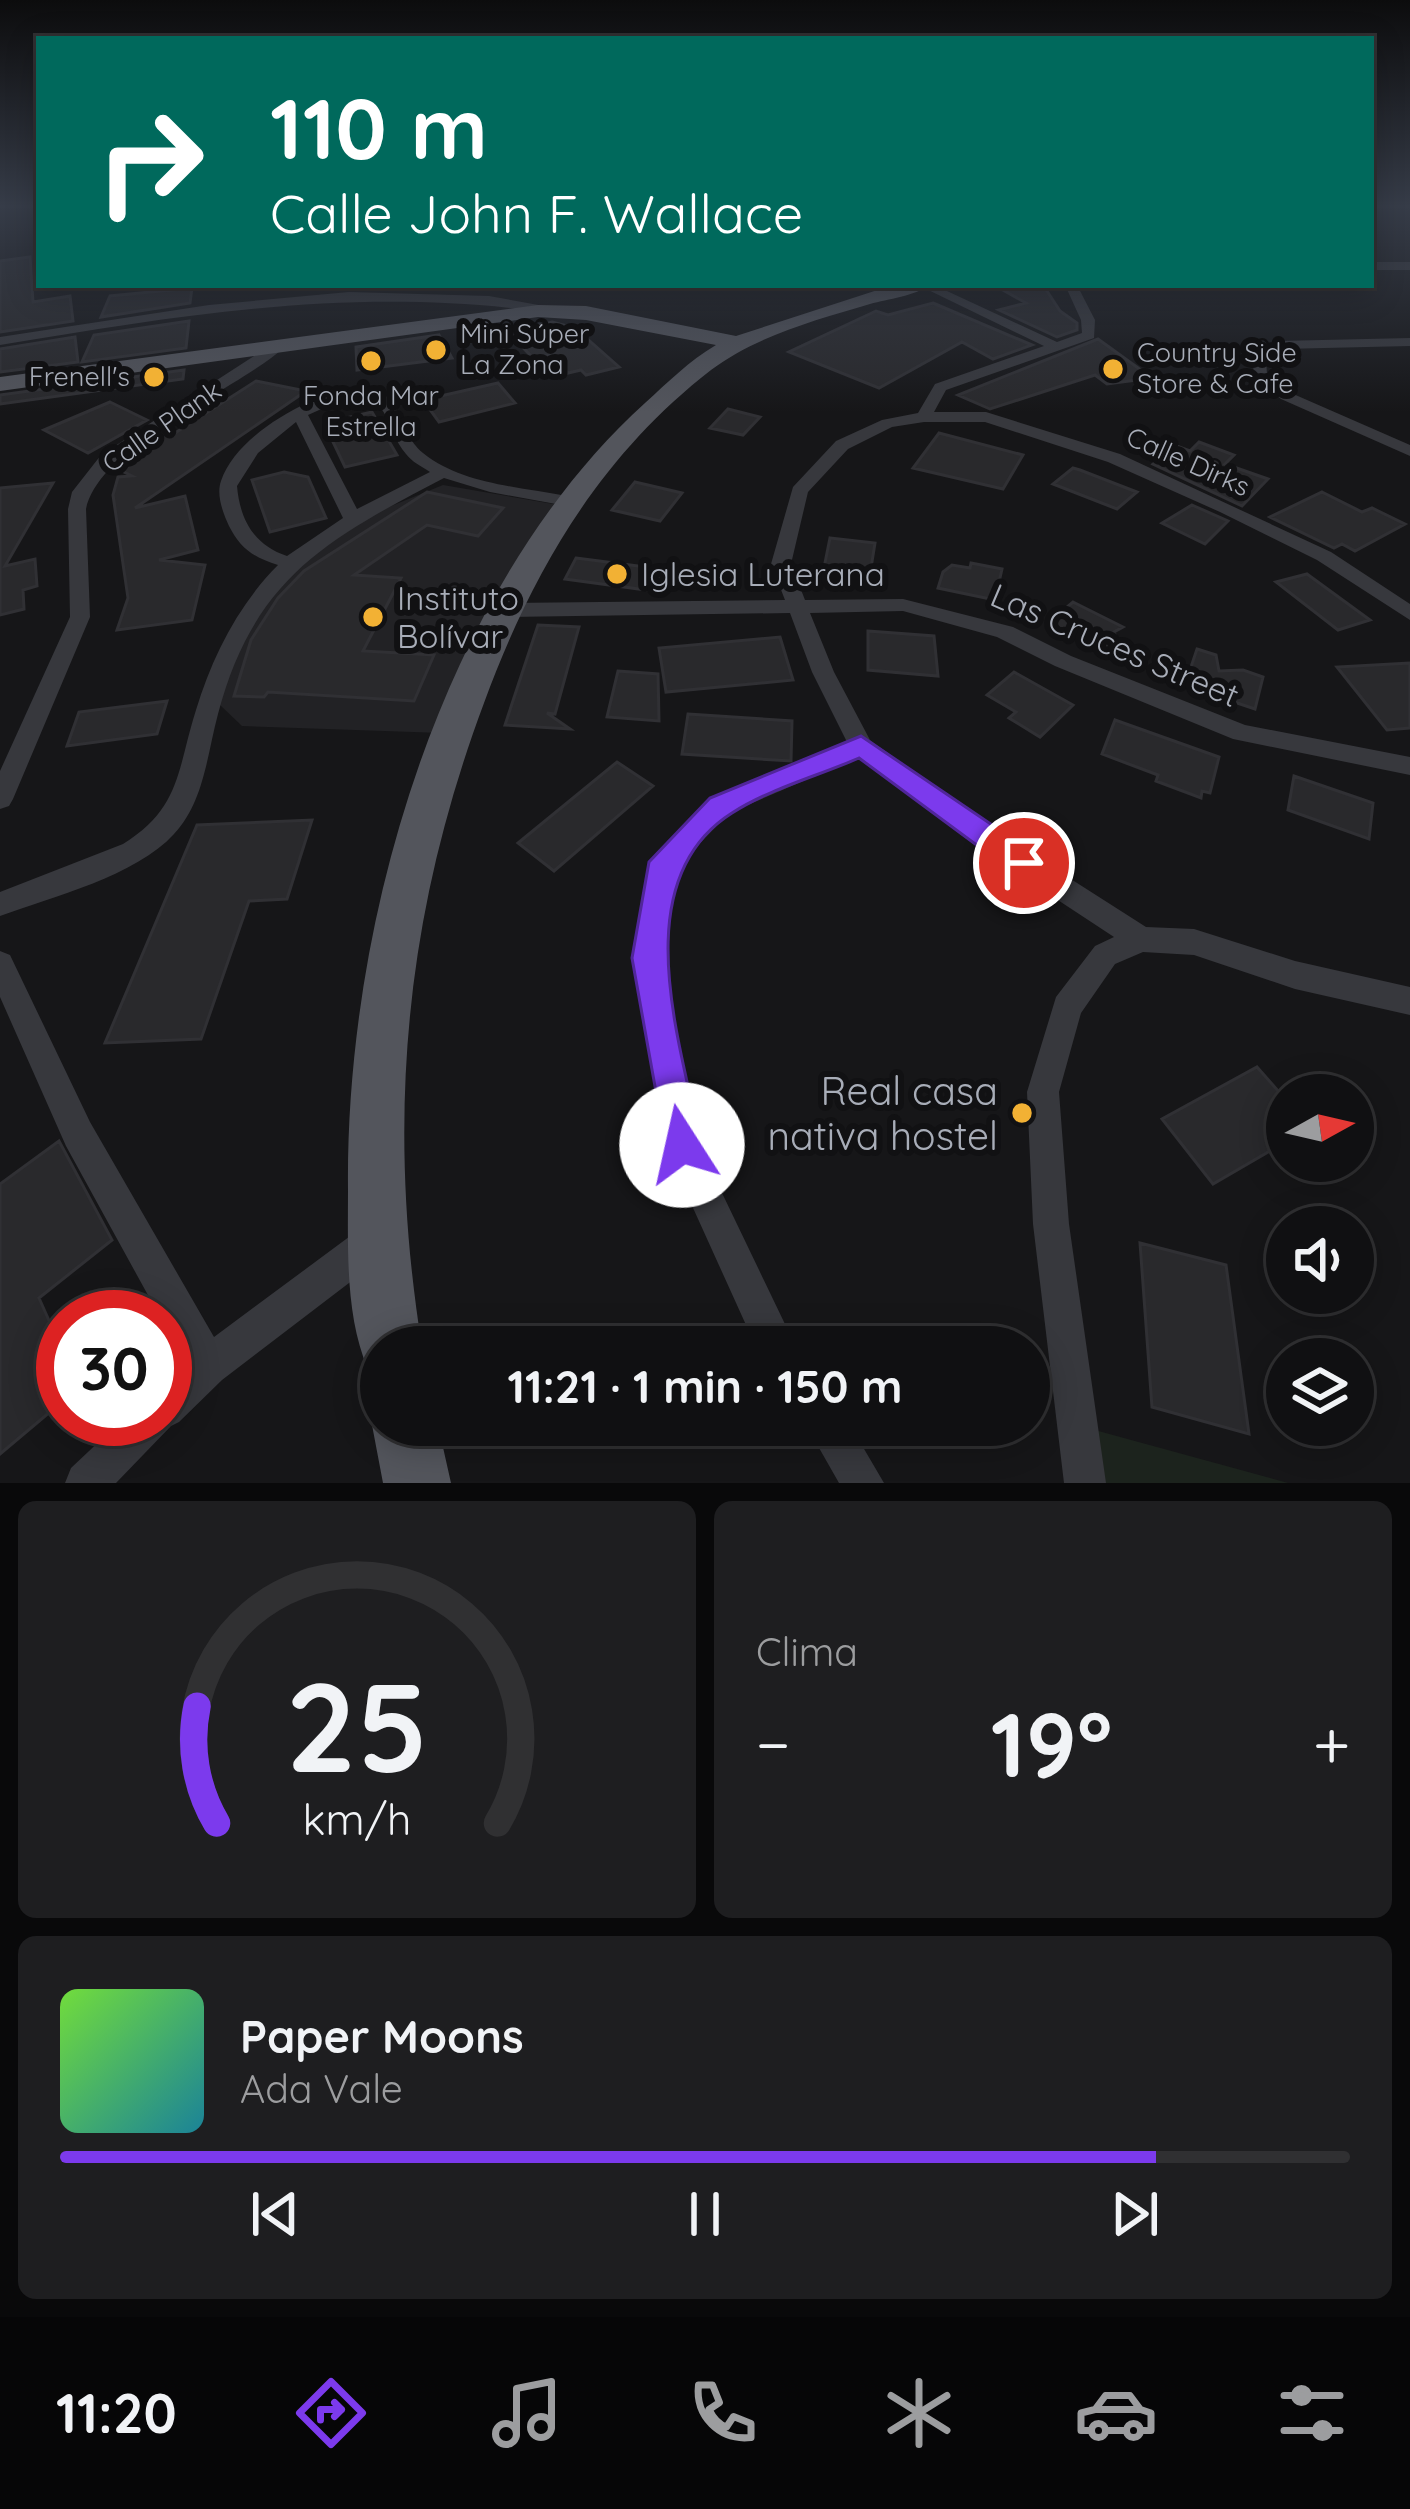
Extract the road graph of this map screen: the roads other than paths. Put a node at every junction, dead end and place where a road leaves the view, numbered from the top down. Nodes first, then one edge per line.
1 (854, 288) edge
2 (912, 288) edge
3 (928, 288) edge
4 (1072, 288) edge
5 (559, 310) junction
6 (758, 323) junction
7 (670, 330) junction
8 (0, 341) edge
9 (1410, 342) edge
10 (738, 343) junction
11 (279, 346) junction
12 (1057, 347) junction
13 (0, 384) edge
14 (300, 415) junction
15 (924, 417) junction
16 (1410, 452) edge
17 (442, 472) junction
18 (567, 501) junction
19 (353, 520) junction
20 (287, 562) junction
21 (797, 608) junction
22 (506, 610) junction
23 (1410, 613) edge
24 (861, 746) junction
25 (1410, 766) edge
26 (0, 799) edge
27 (0, 904) edge
28 (1141, 939) junction
29 (0, 964) edge
30 (1410, 1001) edge
31 (377, 1239) junction
32 (387, 1326) edge
33 (766, 1326) edge
34 (208, 1366) junction
35 (192, 1382) edge
36 (125, 1446) edge
37 (409, 1446) edge
38 (839, 1446) edge
39 (86, 1483) edge
40 (417, 1483) edge
41 (863, 1483) edge
42 (1085, 1483) edge

1 - 6 main road
2 - 10 main road
3 - 12 street
4 - 12 street
5 - 7 main road
5 - 8 street
5 - 11 main road
6 - 7 main road
6 - 10 main road
7 - 10 main road
9 - 16 street
10 - 18 main road
11 - 13 main road
11 - 26 street, Calle Plank
12 - 15 street
14 - 17 street
14 - 19 street
14 - 20 street
15 - 21 street
15 - 23 street, Calle Dirks
17 - 18 street
17 - 19 street
18 - 22 main road
19 - 20 street
20 - 27 street
21 - 22 street, Las Cruces Street
21 - 24 street
21 - 25 street, Las Cruces Street
22 - 31 main road
24 - 28 street
24 - 33 street
28 - 30 street
28 - 42 street
29 - 34 street
31 - 32 main road
31 - 34 street
34 - 35 street
36 - 39 street
37 - 40 main road
38 - 41 street

